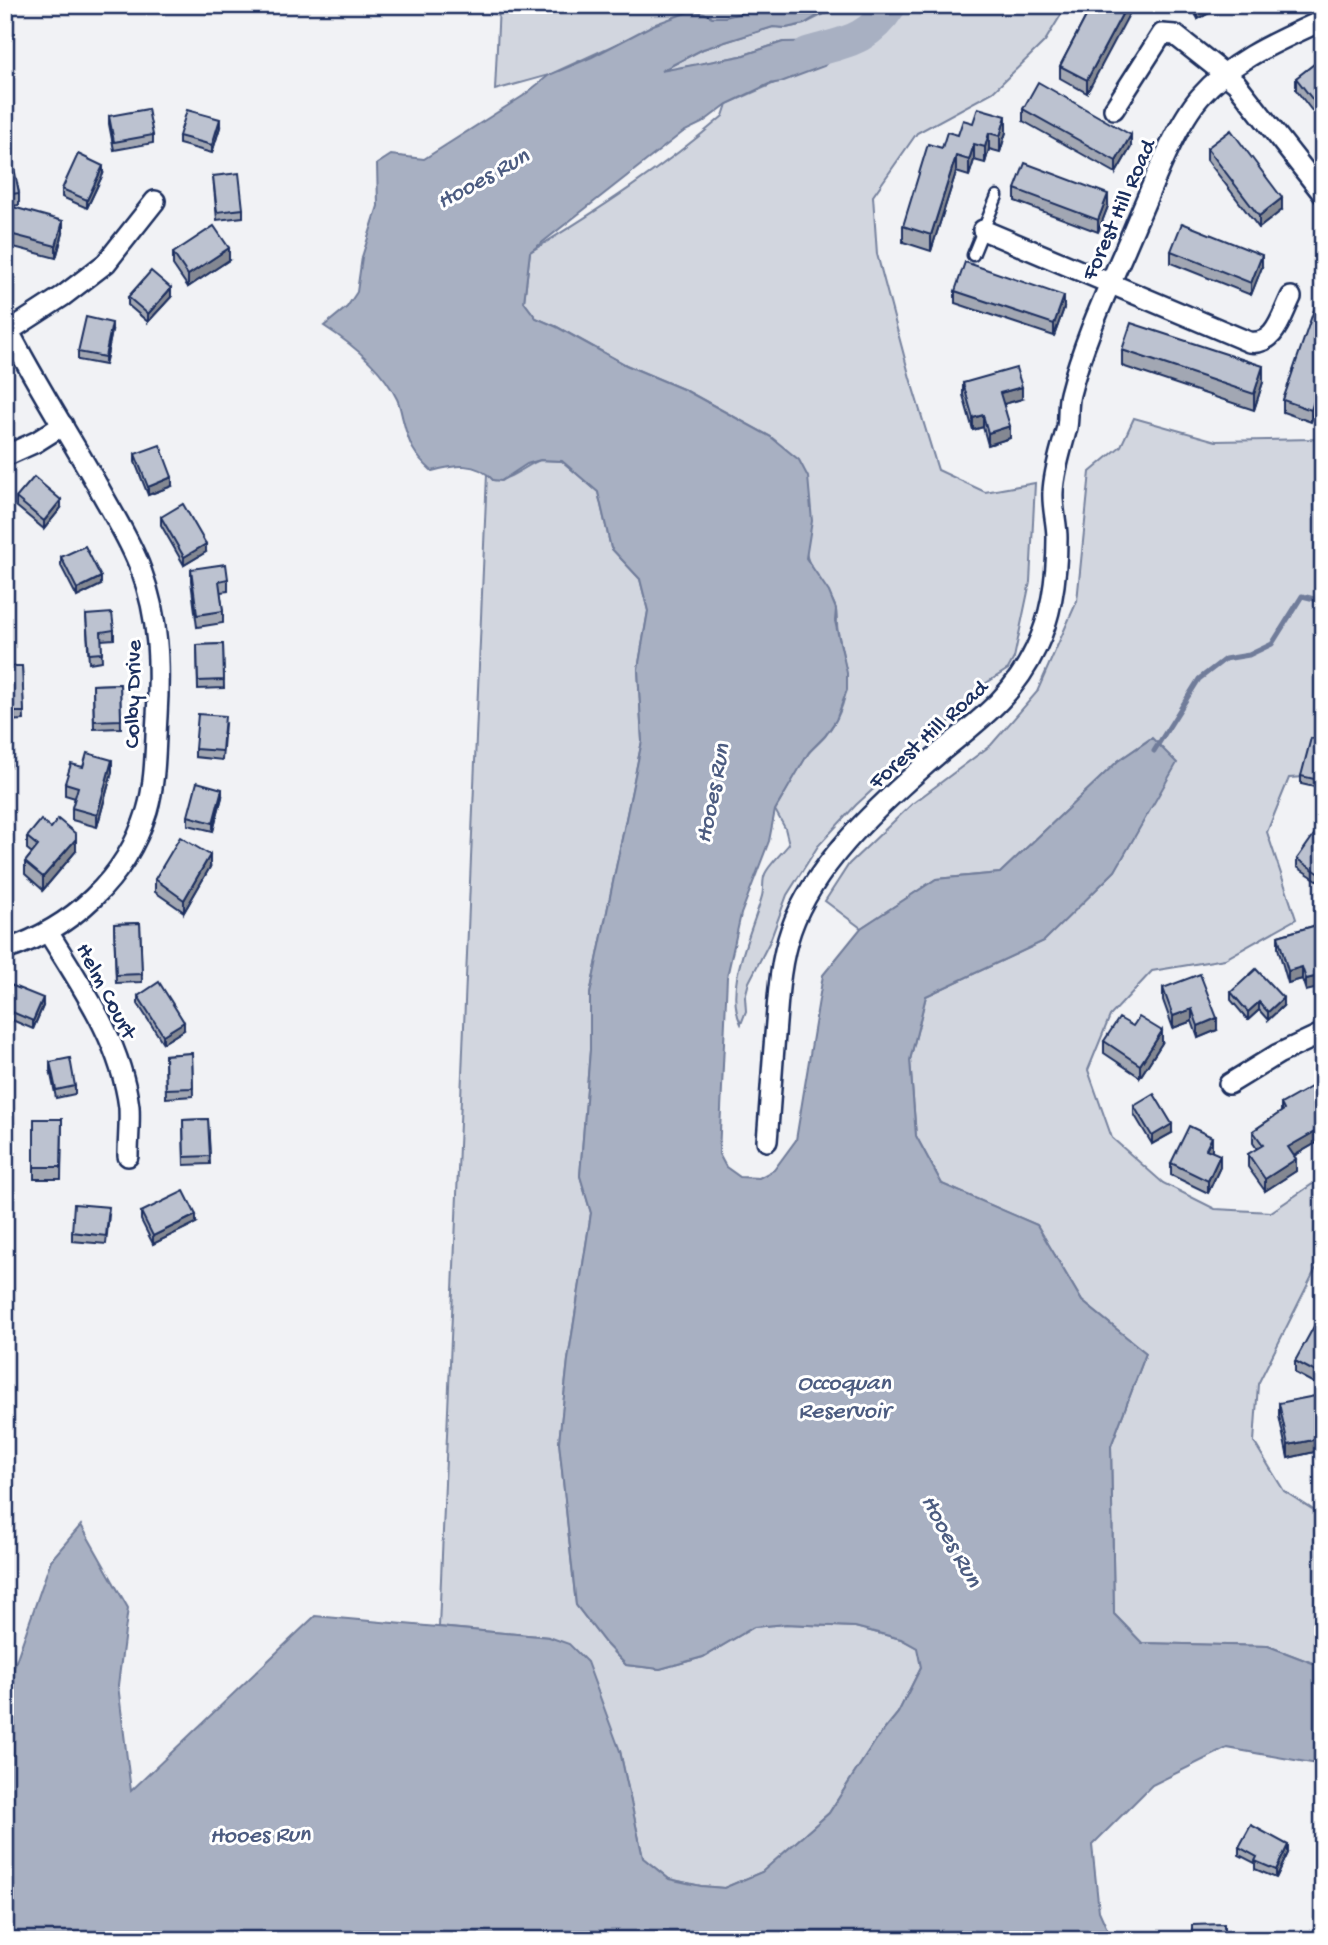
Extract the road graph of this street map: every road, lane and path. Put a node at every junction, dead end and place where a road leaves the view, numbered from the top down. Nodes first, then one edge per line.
1 (1323, 20) edge
2 (1224, 73) junction
3 (1114, 109) dead end
4 (1323, 194) edge
5 (997, 196) dead end
6 (155, 201) dead end
7 (983, 230) junction
8 (973, 255) dead end
9 (1111, 284) junction
10 (1291, 297) dead end
11 (7, 328) edge
12 (63, 425) junction
13 (5, 456) edge
14 (48, 932) junction
15 (5, 950) edge
16 (1323, 1033) edge
17 (1229, 1084) dead end
18 (767, 1141) dead end
19 (128, 1156) dead end

1 - 2 street, Forest Hill Road
2 - 3 street
2 - 4 street
2 - 9 street, Forest Hill Road
5 - 7 lane
6 - 11 street
7 - 8 lane
7 - 9 street
9 - 10 street
9 - 18 street, Forest Hill Road
11 - 12 street, Colby Drive
12 - 13 street
12 - 14 street, Colby Drive
14 - 15 street, Colby Drive
14 - 19 street, Helm Court
16 - 17 street

